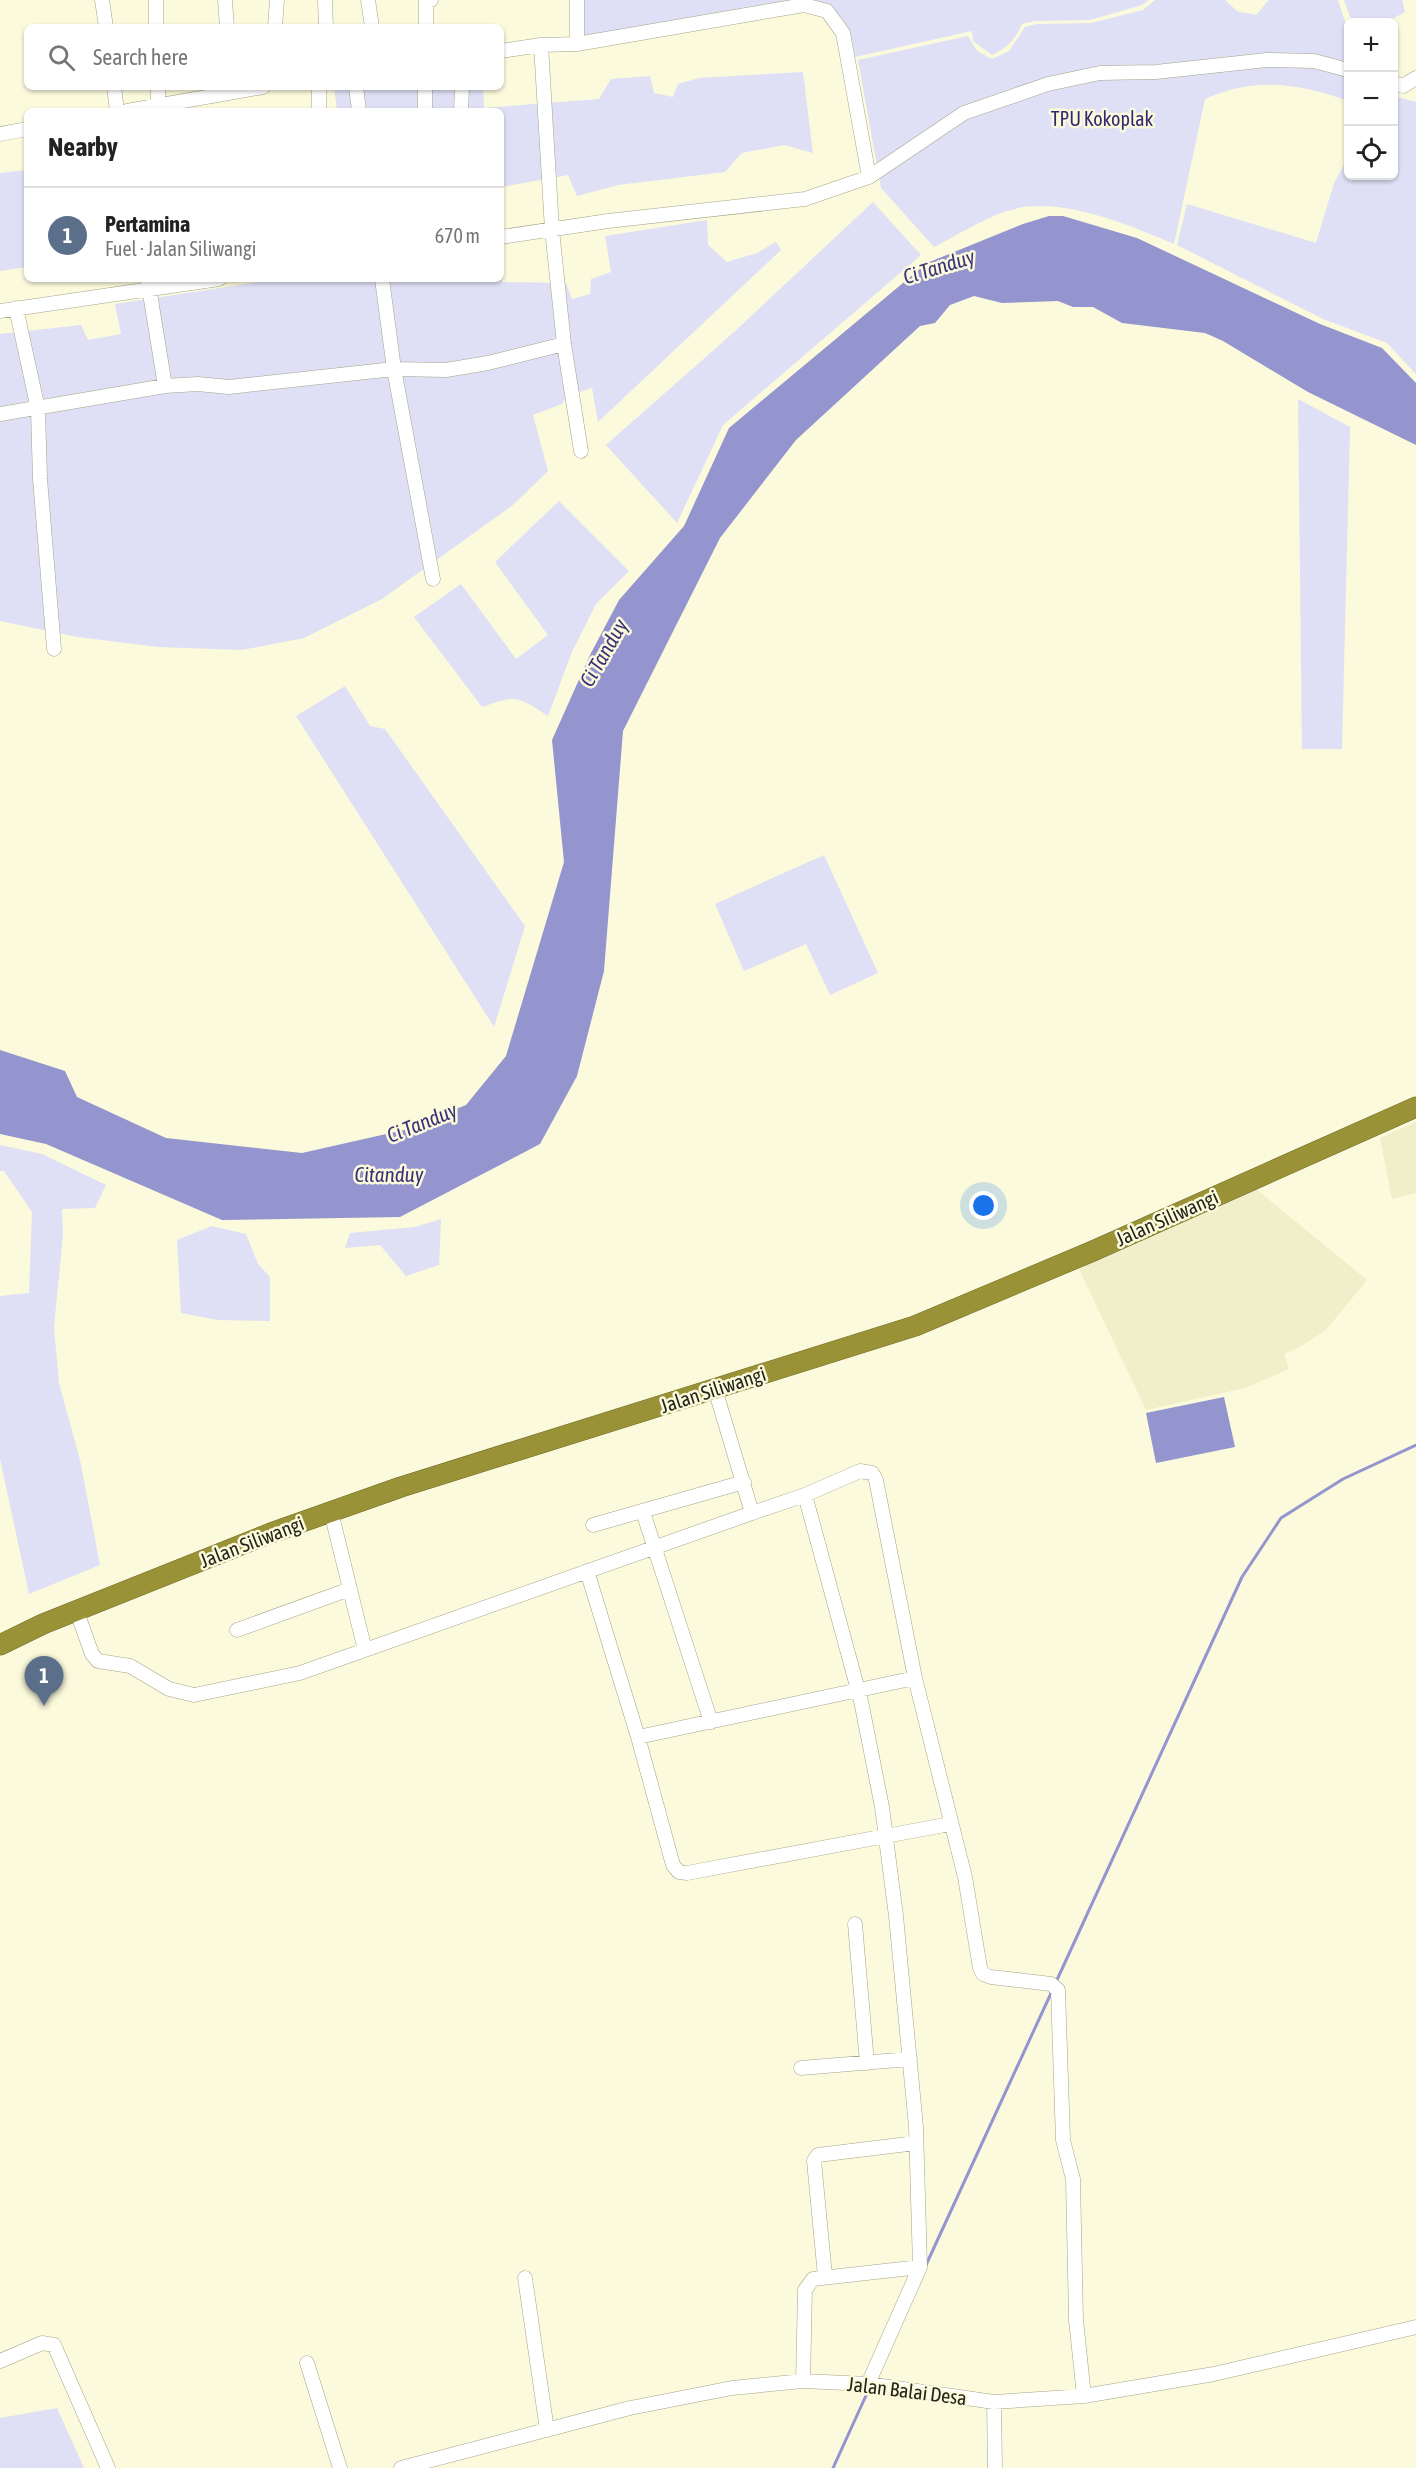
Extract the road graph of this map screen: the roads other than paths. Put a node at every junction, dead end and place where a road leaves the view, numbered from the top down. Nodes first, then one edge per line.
1 (102, 0) edge
2 (156, 0) edge
3 (225, 0) edge
4 (277, 0) edge
5 (368, 0) edge
6 (413, 0) edge
7 (426, 0) edge
8 (431, 0) edge
9 (577, 0) edge
10 (325, 1) edge
11 (106, 24) edge
12 (156, 24) edge
13 (226, 24) edge
14 (275, 24) edge
15 (326, 24) edge
16 (372, 24) edge
17 (426, 24) edge
18 (577, 44) junction
19 (541, 45) junction
20 (504, 51) edge
21 (1344, 69) edge
22 (1416, 78) edge
23 (1398, 84) edge
24 (114, 90) edge
25 (158, 90) edge
26 (230, 90) edge
27 (319, 90) edge
28 (356, 90) edge
29 (425, 90) edge
30 (462, 90) edge
31 (158, 105) junction
32 (191, 105) edge
33 (117, 108) edge
34 (142, 108) edge
35 (319, 108) edge
36 (359, 108) edge
37 (425, 108) edge
38 (461, 108) edge
39 (24, 130) edge
40 (0, 134) edge
41 (869, 177) junction
42 (552, 230) junction
43 (504, 237) edge
44 (164, 282) edge
45 (382, 282) edge
46 (148, 283) edge
47 (16, 308) junction
48 (0, 311) edge
49 (564, 344) junction
50 (394, 369) junction
51 (165, 386) junction
52 (38, 409) junction
53 (0, 414) edge
54 (581, 451) dead end
55 (433, 579) dead end
56 (54, 649) dead end
57 (1416, 1107) edge
58 (715, 1389) junction
59 (744, 1482) junction
60 (805, 1495) junction
61 (331, 1512) junction
62 (643, 1512) junction
63 (752, 1513) junction
64 (593, 1525) dead end
65 (656, 1549) junction
66 (587, 1571) junction
67 (350, 1589) junction
68 (77, 1612) junction
69 (237, 1630) dead end
70 (0, 1645) edge
71 (365, 1650) junction
72 (915, 1678) junction
73 (858, 1692) junction
74 (711, 1722) junction
75 (638, 1737) junction
76 (950, 1824) junction
77 (887, 1836) junction
78 (855, 1924) dead end
79 (910, 2059) junction
80 (867, 2063) junction
81 (801, 2068) dead end
82 (916, 2143) junction
83 (920, 2267) junction
84 (825, 2276) junction
85 (525, 2278) dead end
86 (1416, 2327) edge
87 (0, 2361) edge
88 (307, 2363) dead end
89 (803, 2381) junction
90 (874, 2386) junction
91 (1084, 2396) junction
92 (994, 2402) junction
93 (547, 2430) junction
94 (108, 2468) edge
95 (340, 2468) edge
96 (401, 2468) edge
97 (995, 2468) edge

1 - 11 street
2 - 12 street
3 - 13 street
4 - 14 street
5 - 16 street
6 - 7 street
7 - 8 street
7 - 17 street
9 - 18 street
10 - 15 street
18 - 19 street
18 - 41 street
19 - 20 street
19 - 42 street
21 - 41 street
22 - 23 street
24 - 33 street
25 - 31 street
26 - 32 street
27 - 35 street
28 - 36 street
29 - 37 street
30 - 38 street
31 - 32 street
31 - 34 street
39 - 40 street
41 - 42 street
42 - 43 street
42 - 49 street
44 - 46 street
45 - 50 street
46 - 47 street
46 - 51 street
47 - 48 street
47 - 52 street
49 - 50 street
49 - 54 street
50 - 51 street
50 - 55 street
51 - 52 street
52 - 53 street
52 - 56 street
57 - 58 highway, Jalan Siliwangi
58 - 59 street
58 - 61 highway, Jalan Siliwangi
59 - 62 street
59 - 63 street
60 - 63 street
60 - 72 street
60 - 73 street
61 - 67 street
61 - 68 highway, Jalan Siliwangi
62 - 64 street
62 - 65 street
63 - 65 street
65 - 66 street
65 - 74 street
66 - 71 street
66 - 75 street
67 - 69 street
67 - 71 street
68 - 70 highway, Jalan Siliwangi
68 - 71 street
72 - 73 street
72 - 76 street
73 - 74 street
73 - 77 street
74 - 75 street
75 - 77 street
76 - 77 street
76 - 91 street
77 - 79 street
78 - 80 street
79 - 80 street
79 - 82 street
80 - 81 street
82 - 83 street
82 - 84 street
83 - 84 street
83 - 90 street
84 - 89 street
85 - 93 street
86 - 91 street, Jalan Balai Desa
87 - 94 street
88 - 95 street
89 - 90 street, Jalan Balai Desa
89 - 93 street, Jalan Balai Desa
90 - 92 street, Jalan Balai Desa
91 - 92 street, Jalan Balai Desa
92 - 97 street
93 - 96 street, Jalan Balai Desa

